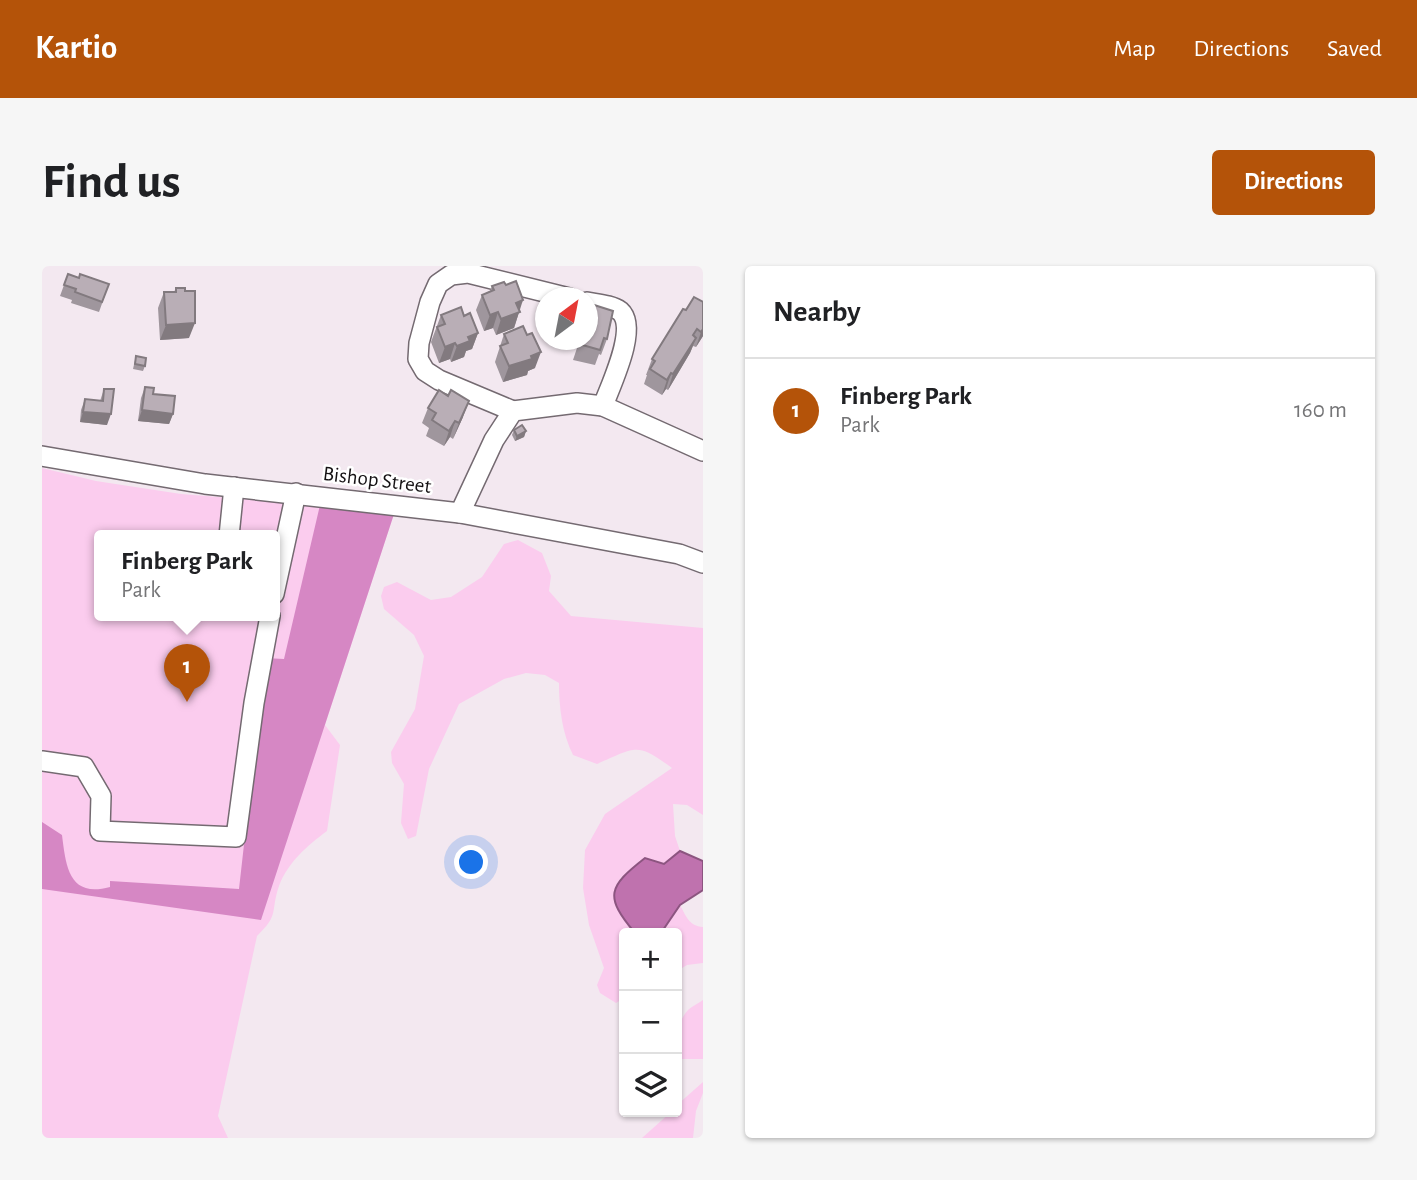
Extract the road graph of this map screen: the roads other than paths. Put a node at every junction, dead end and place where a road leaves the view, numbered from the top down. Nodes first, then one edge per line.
1 (535, 290) edge
2 (598, 304) edge
3 (603, 406) junction
4 (513, 411) junction
5 (703, 451) edge
6 (42, 456) edge
7 (234, 486) junction
8 (296, 493) junction
9 (460, 513) junction
10 (230, 530) edge
11 (280, 553) edge
12 (703, 564) edge
13 (269, 621) edge
14 (42, 761) edge

1 - 4 street
2 - 3 street
3 - 4 street
3 - 5 street
4 - 9 street
6 - 7 street, Bishop Street
7 - 8 street, Bishop Street
7 - 10 street
8 - 9 street, Bishop Street
8 - 11 street
9 - 12 street, Bishop Street
13 - 14 street

